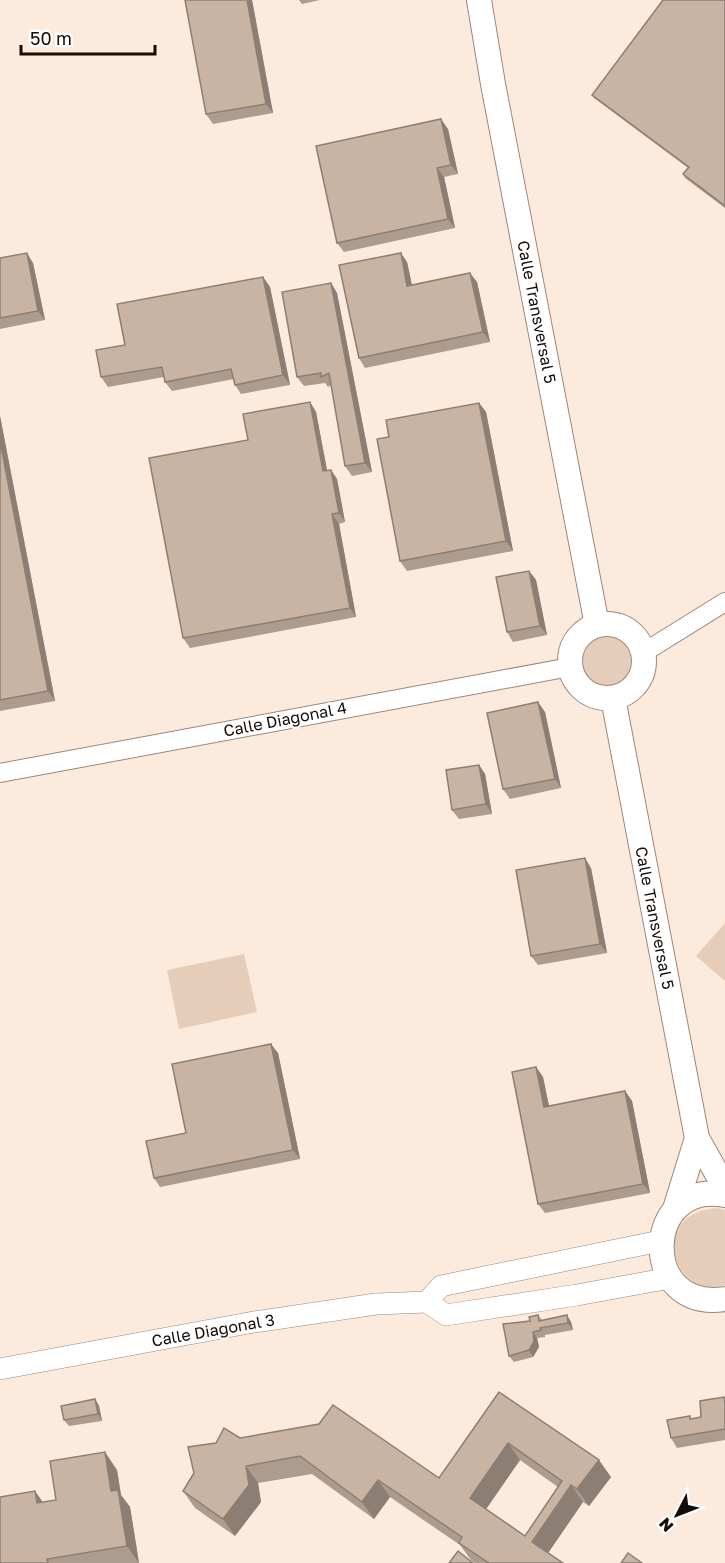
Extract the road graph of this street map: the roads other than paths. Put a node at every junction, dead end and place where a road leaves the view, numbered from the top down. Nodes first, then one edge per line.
1 (479, 0) edge
2 (725, 602) edge
3 (597, 625) junction
4 (643, 653) junction
5 (570, 667) junction
6 (613, 698) junction
7 (0, 773) edge
8 (697, 1138) junction
9 (725, 1188) edge
10 (725, 1195) edge
11 (675, 1209) junction
12 (660, 1241) junction
13 (510, 1272) junction
14 (670, 1278) junction
15 (725, 1301) edge
16 (427, 1302) junction
17 (515, 1304) junction
18 (0, 1370) edge

1 - 3 main road, Calle Transversal 5
2 - 4 street
3 - 4 main road
3 - 5 main road
4 - 6 main road
5 - 6 main road
5 - 7 street, Calle Diagonal 4
6 - 8 main road, Calle Transversal 5
8 - 9 main road, Calle Transversal 5
8 - 11 main road, Calle Transversal 5
10 - 11 main road
11 - 12 main road, Calle Transversal 5
12 - 13 street
12 - 14 main road
13 - 16 street
13 - 17 street
14 - 15 main road
14 - 17 street, Calle Diagonal 3
16 - 17 street, Calle Diagonal 3
16 - 18 street, Calle Diagonal 3

